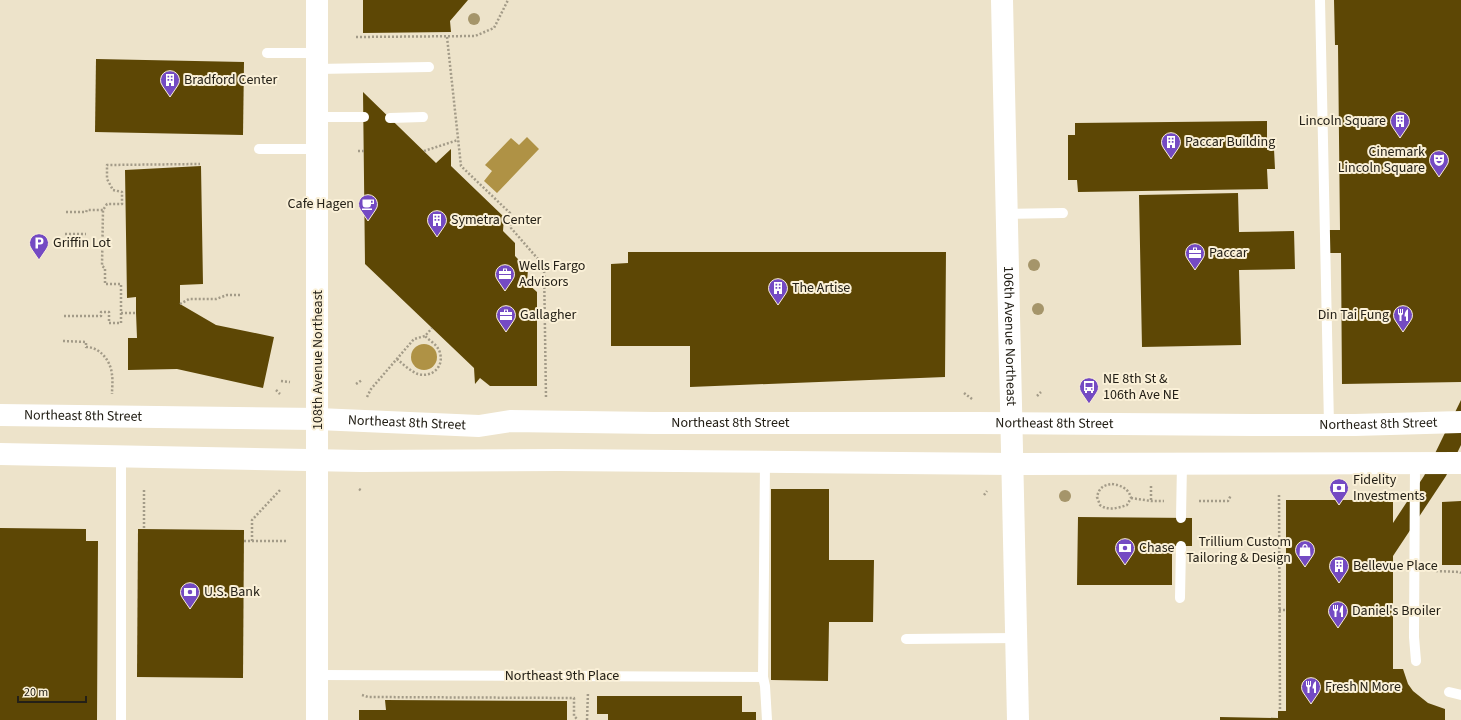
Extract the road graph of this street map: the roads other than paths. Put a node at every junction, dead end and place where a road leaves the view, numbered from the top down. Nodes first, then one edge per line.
1 (317, 0) edge
2 (1002, 0) edge
3 (1320, 0) edge
4 (267, 53) dead end
5 (317, 61) junction
6 (429, 67) dead end
7 (317, 117) junction
8 (364, 117) dead end
9 (423, 117) dead end
10 (390, 118) dead end
11 (259, 149) dead end
12 (317, 149) junction
13 (1063, 213) dead end
14 (1006, 214) junction
15 (0, 415) edge
16 (318, 419) junction
17 (1461, 422) edge
18 (1011, 423) junction
19 (1329, 425) junction
20 (0, 454) edge
21 (121, 456) junction
22 (318, 459) junction
23 (765, 462) junction
24 (1415, 463) junction
25 (1461, 463) edge
26 (1012, 464) junction
27 (1182, 464) junction
28 (1181, 518) dead end
29 (1181, 546) dead end
30 (1180, 598) dead end
31 (1016, 638) junction
32 (906, 639) dead end
33 (1416, 661) dead end
34 (318, 675) junction
35 (763, 677) junction
36 (1449, 692) dead end
37 (1461, 695) edge
38 (121, 720) edge
39 (317, 720) edge
40 (767, 720) edge
41 (1018, 720) edge

1 - 5 main road, 108th Avenue Northeast
2 - 14 main road, 106th Avenue Northeast
3 - 19 lane
4 - 5 lane
5 - 6 lane
5 - 7 main road, 108th Avenue Northeast
7 - 8 lane
7 - 12 main road, 108th Avenue Northeast
9 - 10 lane
11 - 12 lane
12 - 16 main road, 108th Avenue Northeast
13 - 14 lane
14 - 18 main road, 106th Avenue Northeast
15 - 16 main road, Northeast 8th Street
16 - 18 main road, Northeast 8th Street
16 - 22 main road, 108th Avenue Northeast
17 - 19 main road, Northeast 8th Street
18 - 19 main road, Northeast 8th Street
18 - 26 main road, 106th Avenue Northeast
20 - 21 main road
21 - 22 main road
21 - 38 lane
22 - 23 main road
22 - 34 main road, 108th Avenue Northeast
23 - 26 main road
23 - 35 lane
24 - 25 main road
24 - 27 main road
24 - 33 lane
26 - 27 main road
26 - 31 main road, 106th Avenue Northeast
27 - 28 lane
29 - 30 lane
31 - 32 lane
31 - 41 main road, 106th Avenue Northeast
34 - 35 lane, Northeast 9th Place
34 - 39 main road, 108th Avenue Northeast
35 - 40 lane
36 - 37 lane

